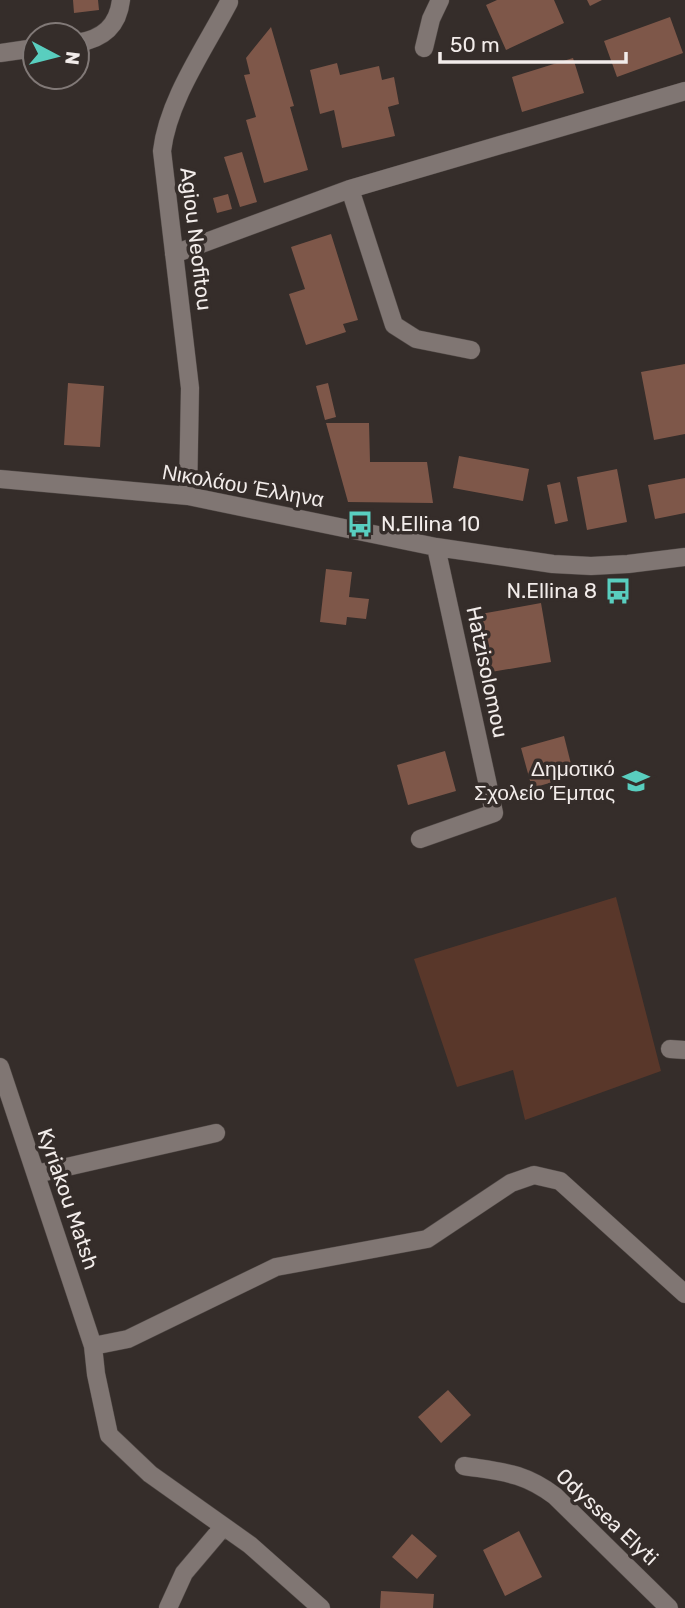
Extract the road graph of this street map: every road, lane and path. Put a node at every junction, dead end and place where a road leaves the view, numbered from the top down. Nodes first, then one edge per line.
1 (121, 0) edge
2 (440, 0) edge
3 (229, 2) dead end
4 (91, 39) edge
5 (424, 48) dead end
6 (21, 50) edge
7 (0, 53) edge
8 (685, 91) edge
9 (350, 189) junction
10 (174, 254) junction
11 (471, 350) dead end
12 (0, 479) edge
13 (188, 496) junction
14 (436, 547) junction
15 (685, 557) edge
16 (420, 839) dead end
17 (0, 1067) edge
18 (216, 1133) dead end
19 (36, 1174) junction
20 (685, 1294) edge
21 (93, 1346) junction
22 (464, 1466) dead end
23 (223, 1527) junction
24 (318, 1605) edge
25 (168, 1608) edge
26 (669, 1608) edge

1 - 4 street
2 - 5 street
3 - 10 street, Agiou Neofitou
6 - 7 street
8 - 9 street
9 - 10 street
9 - 11 street
10 - 13 street, Agiou Neofitou
12 - 13 street, Νικολάου Έλληνα
13 - 14 street, Νικολάου Έλληνα
14 - 15 street, Νικολάου Έλληνα
14 - 16 street, Hatzisolomou
17 - 19 street, Kyriakou Matsh
18 - 19 street
19 - 21 street, Kyriakou Matsh
20 - 21 street
21 - 23 street, Kyriakou Matsh
22 - 26 street, Odyssea Elyti
23 - 24 street, Kyriakou Matsh
23 - 25 street

